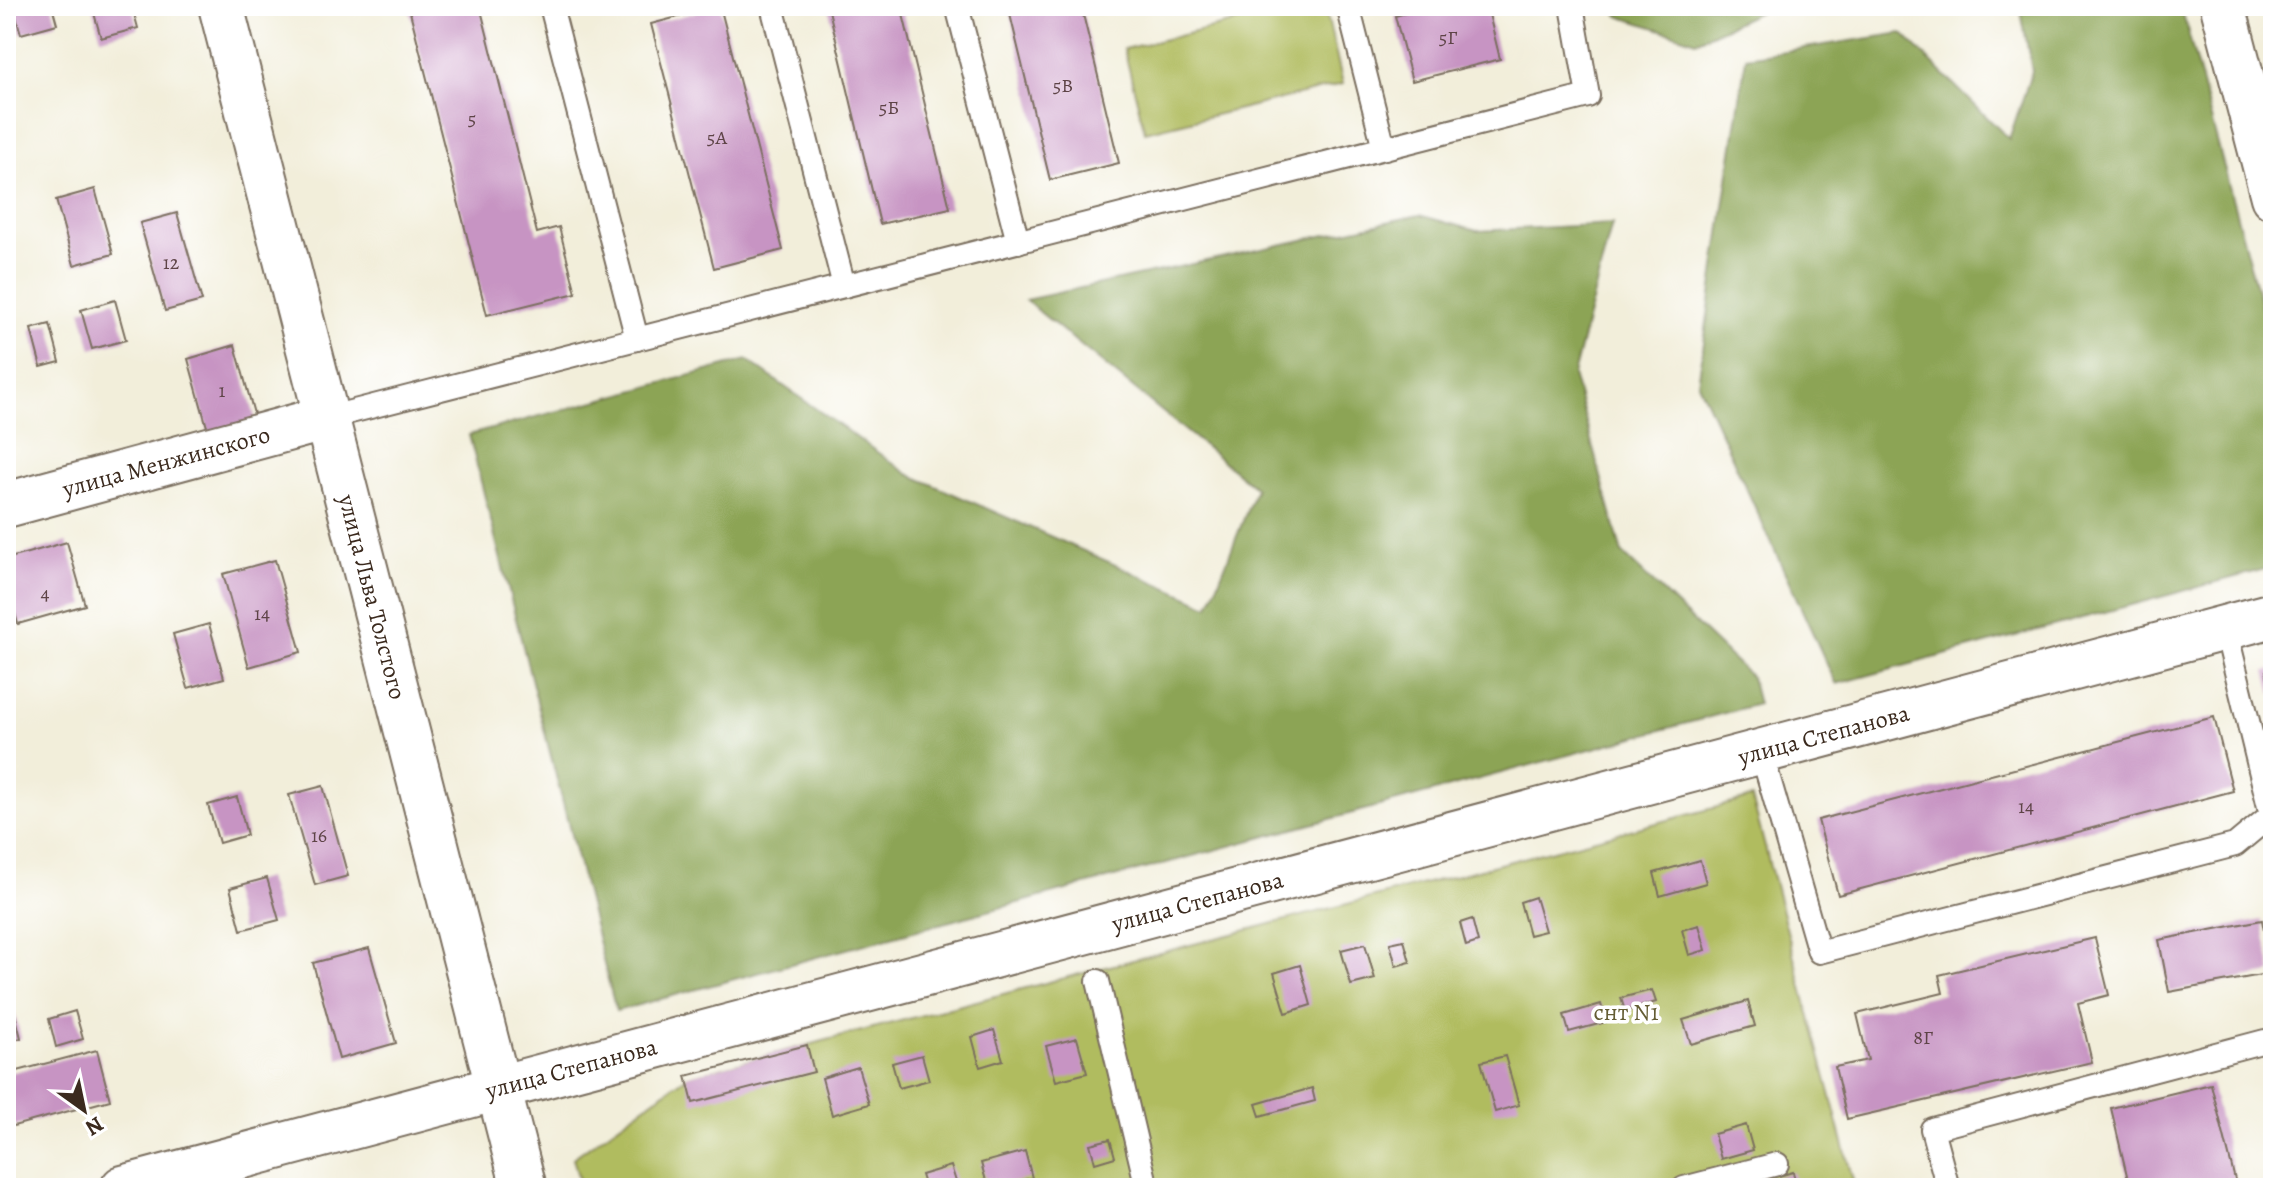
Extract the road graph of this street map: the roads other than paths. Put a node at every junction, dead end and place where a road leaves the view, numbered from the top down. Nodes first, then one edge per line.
1 (221, 6) edge
2 (551, 6) edge
3 (772, 6) edge
4 (957, 6) edge
5 (1348, 6) edge
6 (1572, 6) edge
7 (2223, 6) edge
8 (1384, 148) junction
9 (2270, 175) edge
10 (1018, 242) junction
11 (844, 286) junction
12 (637, 339) junction
13 (327, 418) junction
14 (6, 505) edge
15 (2273, 615) edge
16 (2225, 627) junction
17 (1761, 751) junction
18 (1098, 981) dead end
19 (2265, 1041) dead end
20 (500, 1090) junction
21 (1777, 1164) dead end
22 (123, 1188) edge
23 (524, 1188) edge
24 (1147, 1188) edge
25 (1684, 1188) edge
26 (1948, 1188) edge

1 - 13 street, улица Льва Толстого
2 - 12 lane
3 - 11 lane
4 - 10 lane
5 - 8 lane
6 - 8 lane
7 - 9 street
8 - 10 lane
10 - 11 lane
11 - 12 lane
12 - 13 lane
13 - 14 street, улица Менжинского
13 - 20 street, улица Льва Толстого
15 - 16 street, улица Степанова
16 - 17 street, улица Степанова
16 - 17 lane
17 - 20 street, улица Степанова
18 - 24 lane
19 - 26 lane
20 - 22 street, улица Степанова
20 - 23 street, улица Льва Толстого
21 - 25 lane

